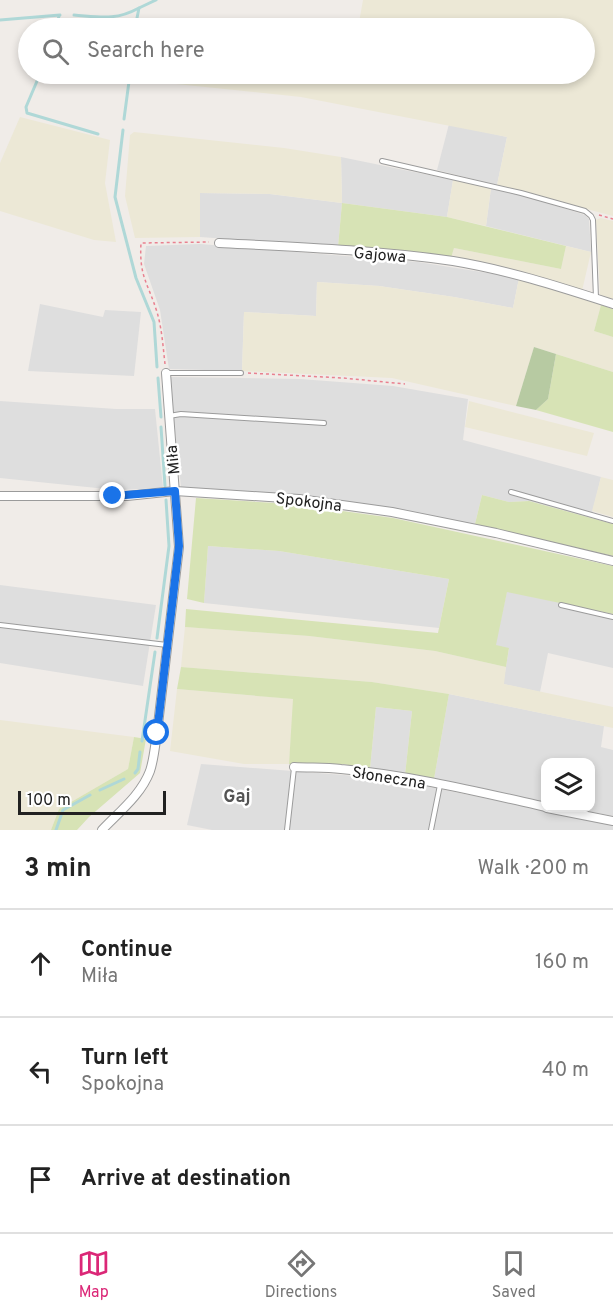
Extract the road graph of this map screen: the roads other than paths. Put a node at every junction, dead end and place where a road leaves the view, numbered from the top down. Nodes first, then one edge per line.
1 (382, 161) dead end
2 (219, 243) road end
3 (596, 299) junction
4 (613, 304) edge
5 (166, 373) joint
6 (241, 373) road end
7 (168, 416) junction
8 (324, 423) dead end
9 (175, 491) junction
10 (511, 492) dead end
11 (0, 496) edge
12 (613, 521) edge
13 (613, 561) edge
14 (561, 605) dead end
15 (613, 617) edge
16 (0, 625) edge
17 (168, 645) junction
18 (294, 767) joint
19 (440, 785) junction
20 (541, 806) edge
21 (570, 812) edge
22 (613, 821) edge
23 (102, 830) edge
24 (287, 830) edge
25 (431, 830) edge

1 - 3 lane
2 - 3 street, Gajowa
3 - 4 street, Gajowa
5 - 6 lane
5 - 7 street, Miła
7 - 8 lane
7 - 9 street, Miła
9 - 11 street, Spokojna
9 - 13 street, Spokojna
9 - 17 street, Miła
10 - 12 lane
14 - 15 lane
16 - 17 lane
17 - 23 street, Miła
18 - 19 street, Słoneczna
18 - 24 lane, Słoneczna
19 - 20 street, Słoneczna
19 - 25 lane
21 - 22 street, Słoneczna

